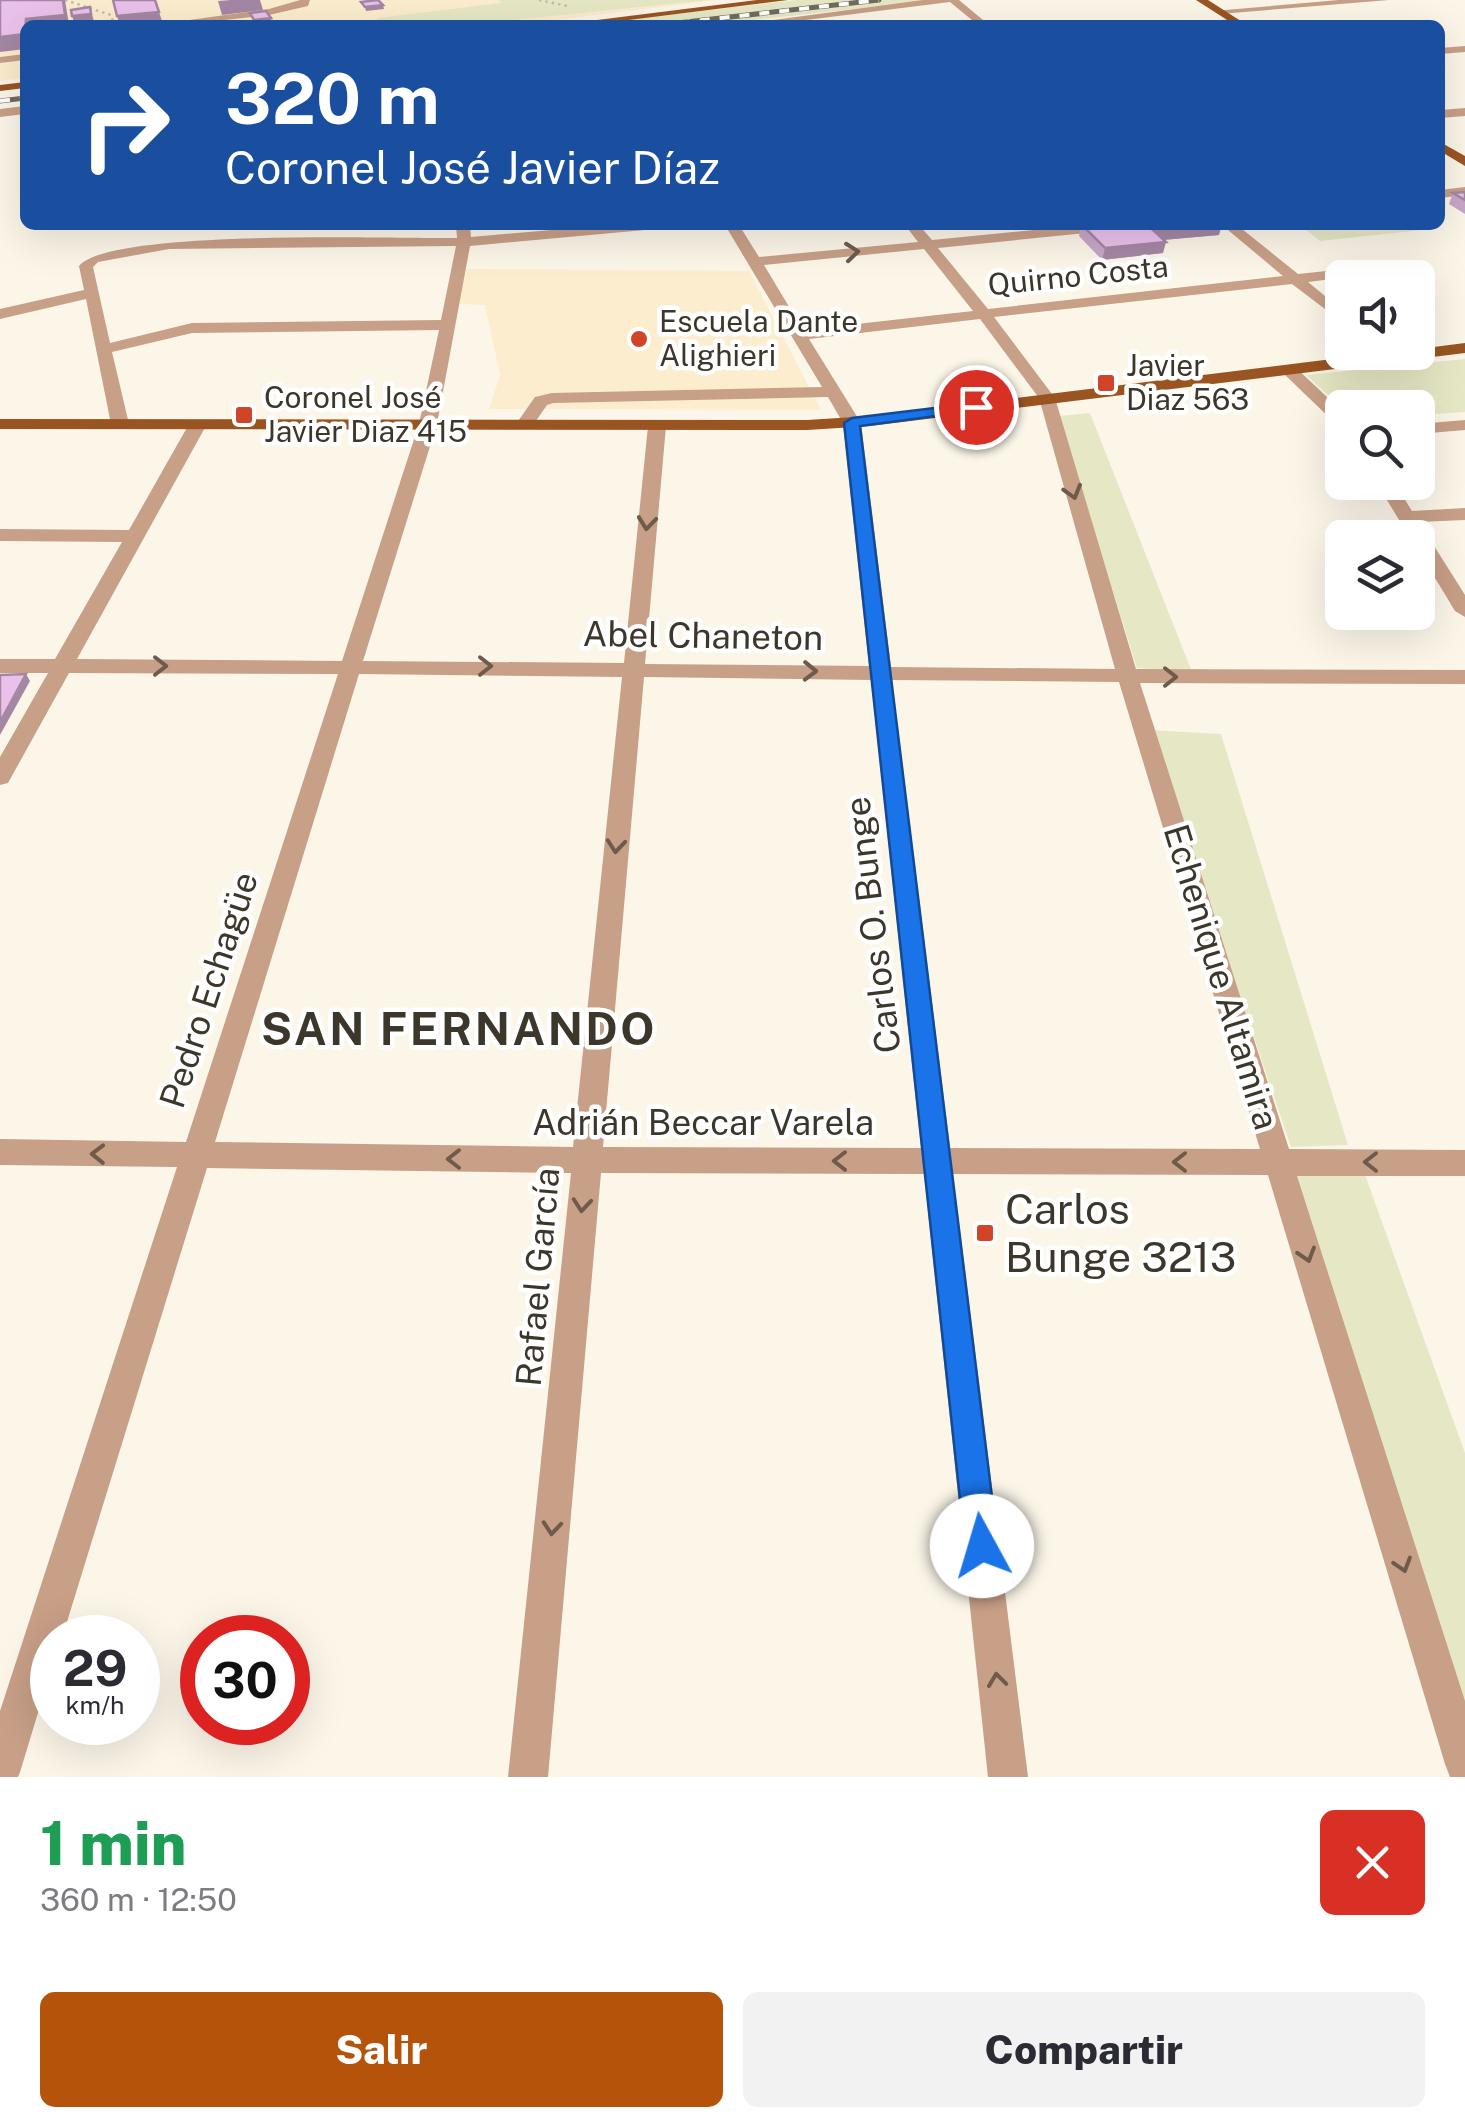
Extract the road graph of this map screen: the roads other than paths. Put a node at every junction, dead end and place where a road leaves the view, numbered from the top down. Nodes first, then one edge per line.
1 (306, 0) edge
2 (783, 0) edge
3 (950, 0) edge
4 (1200, 0) edge
5 (1384, 0) edge
6 (173, 3) dead end
7 (1219, 11) junction
8 (202, 18) edge
9 (179, 20) edge
10 (606, 20) edge
11 (782, 20) edge
12 (977, 20) edge
13 (1234, 20) edge
14 (549, 230) edge
15 (735, 230) edge
16 (916, 230) edge
17 (1074, 230) edge
18 (1235, 230) edge
19 (463, 234) edge
20 (928, 244) junction
21 (755, 262) junction
22 (1325, 276) edge
23 (1295, 279) junction
24 (91, 293) junction
25 (1325, 304) edge
26 (0, 314) edge
27 (983, 314) junction
28 (448, 324) junction
29 (799, 335) junction
30 (1465, 348) edge
31 (106, 350) junction
32 (1435, 351) edge
33 (1325, 364) edge
34 (1288, 369) junction
35 (833, 392) junction
36 (1047, 398) junction
37 (1325, 404) edge
38 (852, 423) junction
39 (0, 424) edge
40 (120, 424) junction
41 (198, 424) junction
42 (428, 424) junction
43 (526, 424) junction
44 (1465, 425) edge
45 (657, 426) junction
46 (1435, 428) edge
47 (1396, 500) edge
48 (1465, 514) edge
49 (1407, 517) junction
50 (0, 535) edge
51 (135, 536) junction
52 (1465, 611) edge
53 (0, 666) edge
54 (62, 666) junction
55 (351, 666) junction
56 (633, 667) junction
57 (881, 672) junction
58 (1465, 677) edge
59 (1128, 678) junction
60 (0, 777) edge
61 (0, 1152) edge
62 (195, 1156) junction
63 (587, 1160) junction
64 (938, 1161) junction
65 (1278, 1162) junction
66 (1465, 1162) edge
67 (1465, 1764) edge
68 (0, 1772) edge
69 (528, 1777) edge
70 (1008, 1777) edge

1 - 8 street
2 - 10 main road
3 - 11 street
3 - 12 street
4 - 7 main road
5 - 7 street
6 - 9 street
7 - 13 main road
14 - 19 street
15 - 21 street
16 - 20 street, Echenique Altamira
17 - 20 street
18 - 23 street
19 - 24 street
19 - 28 street, Pedro Echagüe
21 -> 20 street
20 - 27 street, Echenique Altamira
21 - 29 street
22 - 23 street, Quirno Costa
23 - 25 street
23 - 27 street, Quirno Costa
24 - 26 street
24 - 31 street
27 - 29 street, Quirno Costa
27 - 36 street, Echenique Altamira
28 - 31 street
28 - 42 street, Pedro Echagüe
29 - 35 street
30 - 32 main road
31 - 40 street
33 - 34 main road
34 - 36 main road
34 - 37 street
35 - 38 street
35 - 43 street
36 - 38 main road
36 -> 59 street, Echenique Altamira
38 - 45 main road
38 - 57 street, Carlos O. Bunge
39 - 40 main road
40 - 41 main road
41 - 42 main road
41 - 51 street
42 - 43 main road
42 - 55 street, Pedro Echagüe
43 - 45 main road
44 - 46 street
45 -> 56 street, Rafael García
47 - 49 street
48 - 49 street
49 - 52 street
50 - 51 street
51 - 54 street
53 - 54 street, Abel Chaneton
54 -> 55 street, Abel Chaneton
54 - 60 street
55 -> 56 street, Abel Chaneton
55 - 62 street, Pedro Echagüe
56 -> 57 street, Abel Chaneton
56 -> 63 street, Rafael García
57 - 59 street, Abel Chaneton
57 - 64 street, Carlos O. Bunge
59 -> 58 street, Abel Chaneton
59 - 65 street, Echenique Altamira
62 -> 61 street, Adrián Beccar Varela
63 -> 62 street, Adrián Beccar Varela
62 - 68 street, Pedro Echagüe
64 -> 63 street, Adrián Beccar Varela
63 -> 69 street, Rafael García
65 -> 64 street, Adrián Beccar Varela
70 -> 64 street, Carlos O. Bunge
66 -> 65 street, Adrián Beccar Varela
65 -> 67 street, Echenique Altamira

